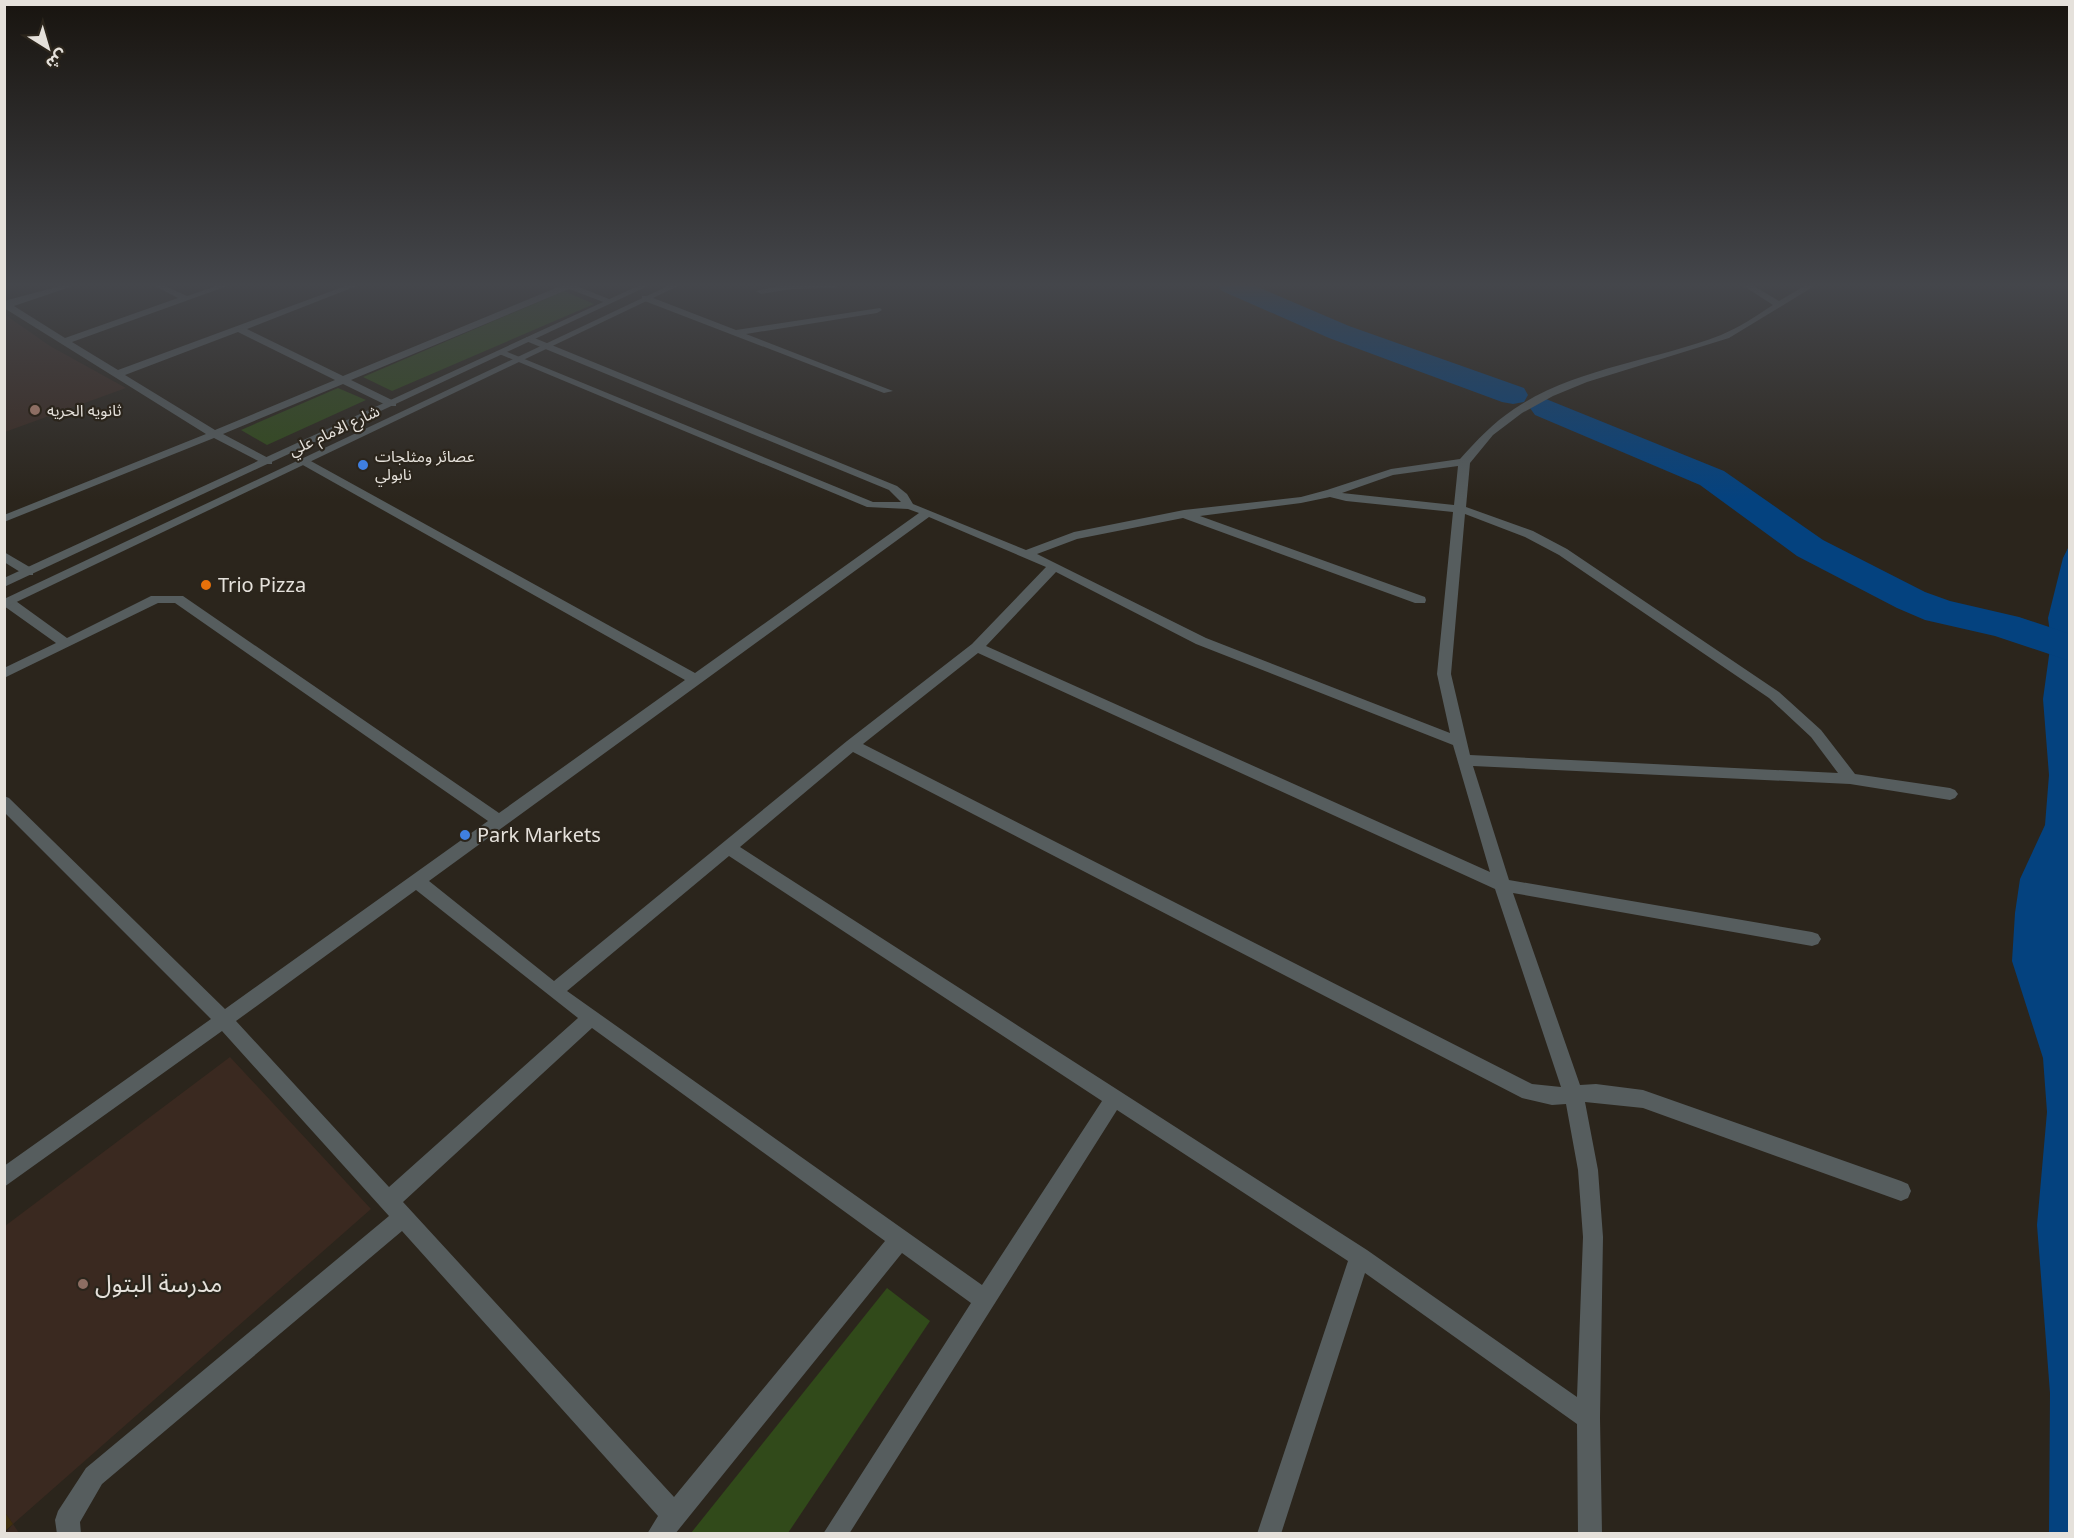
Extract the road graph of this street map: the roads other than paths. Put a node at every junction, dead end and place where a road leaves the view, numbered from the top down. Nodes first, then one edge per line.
1 (90, 357) edge
2 (163, 357) edge
3 (293, 357) edge
4 (399, 357) edge
5 (492, 357) edge
6 (510, 357) edge
7 (526, 357) edge
8 (569, 357) edge
9 (800, 357) edge
10 (1664, 357) edge
11 (518, 361) junction
12 (118, 374) junction
13 (341, 381) junction
14 (888, 392) dead end
15 (392, 404) junction
16 (214, 434) junction
17 (268, 462) junction
18 (305, 462) junction
19 (1464, 462) junction
20 (1331, 494) junction
21 (909, 506) junction
22 (1461, 509) junction
23 (928, 512) junction
24 (1184, 514) junction
25 (4, 519) edge
26 (1026, 554) junction
27 (4, 556) edge
28 (1054, 566) junction
29 (29, 572) junction
30 (4, 583) edge
31 (1420, 600) dead end
32 (6, 603) edge
33 (67, 644) junction
34 (978, 647) junction
35 (4, 674) edge
36 (695, 680) junction
37 (1460, 742) junction
38 (852, 745) junction
39 (1464, 760) junction
40 (1850, 778) junction
41 (1950, 794) dead end
42 (4, 802) edge
43 (500, 821) junction
44 (729, 848) junction
45 (417, 881) junction
46 (1502, 885) junction
47 (1812, 939) dead end
48 (554, 992) junction
49 (591, 1018) junction
50 (224, 1020) junction
51 (1574, 1096) junction
52 (1114, 1099) junction
53 (4, 1178) edge
54 (1901, 1191) dead end
55 (395, 1210) junction
56 (900, 1239) junction
57 (1360, 1257) junction
58 (984, 1299) junction
59 (1588, 1419) junction
60 (674, 1515) junction
61 (69, 1533) edge
62 (659, 1533) edge
63 (835, 1533) edge
64 (1269, 1533) edge
65 (1590, 1533) edge

1 - 12 street
2 - 12 street
3 - 13 street
4 - 13 street
5 - 15 street, شارع الامام علي
6 - 11 street
7 - 11 street, شارع الامام علي
8 - 21 street
9 - 14 street
10 - 19 street
11 - 18 street, شارع الامام علي
11 - 21 street
12 - 16 street
13 - 15 street
13 - 16 street
15 - 17 street, شارع الامام علي
16 - 17 street
16 - 25 street
17 - 29 street, شارع الامام علي
18 - 32 street, شارع الامام علي
18 - 36 street
19 - 20 street
19 - 22 street
20 - 22 street
20 - 24 street
21 - 23 street
22 - 37 street
22 - 40 street
23 - 26 street
23 - 36 street
24 - 26 street
24 - 31 street
26 - 28 street
27 - 29 street
28 - 34 street
28 - 37 street
29 - 30 street, شارع الامام علي
32 - 33 street
33 - 35 street
33 - 43 street
34 - 38 street
34 - 46 street
36 - 43 street
37 - 39 street
38 - 44 street
38 - 51 street
39 - 40 street
39 - 46 street
40 - 41 street
42 - 50 street
43 - 45 street
44 - 48 street
44 - 52 street
45 - 48 street
45 - 50 street
46 - 47 street
46 - 51 street
48 - 49 street
49 - 55 street
49 - 56 street
50 - 53 street
50 - 55 street
51 - 54 street
51 - 59 street
52 - 57 street
52 - 58 street
55 - 60 street
55 - 61 street
56 - 58 street
56 - 60 street
57 - 59 street
57 - 64 street
58 - 63 street
59 - 65 street
60 - 62 street

